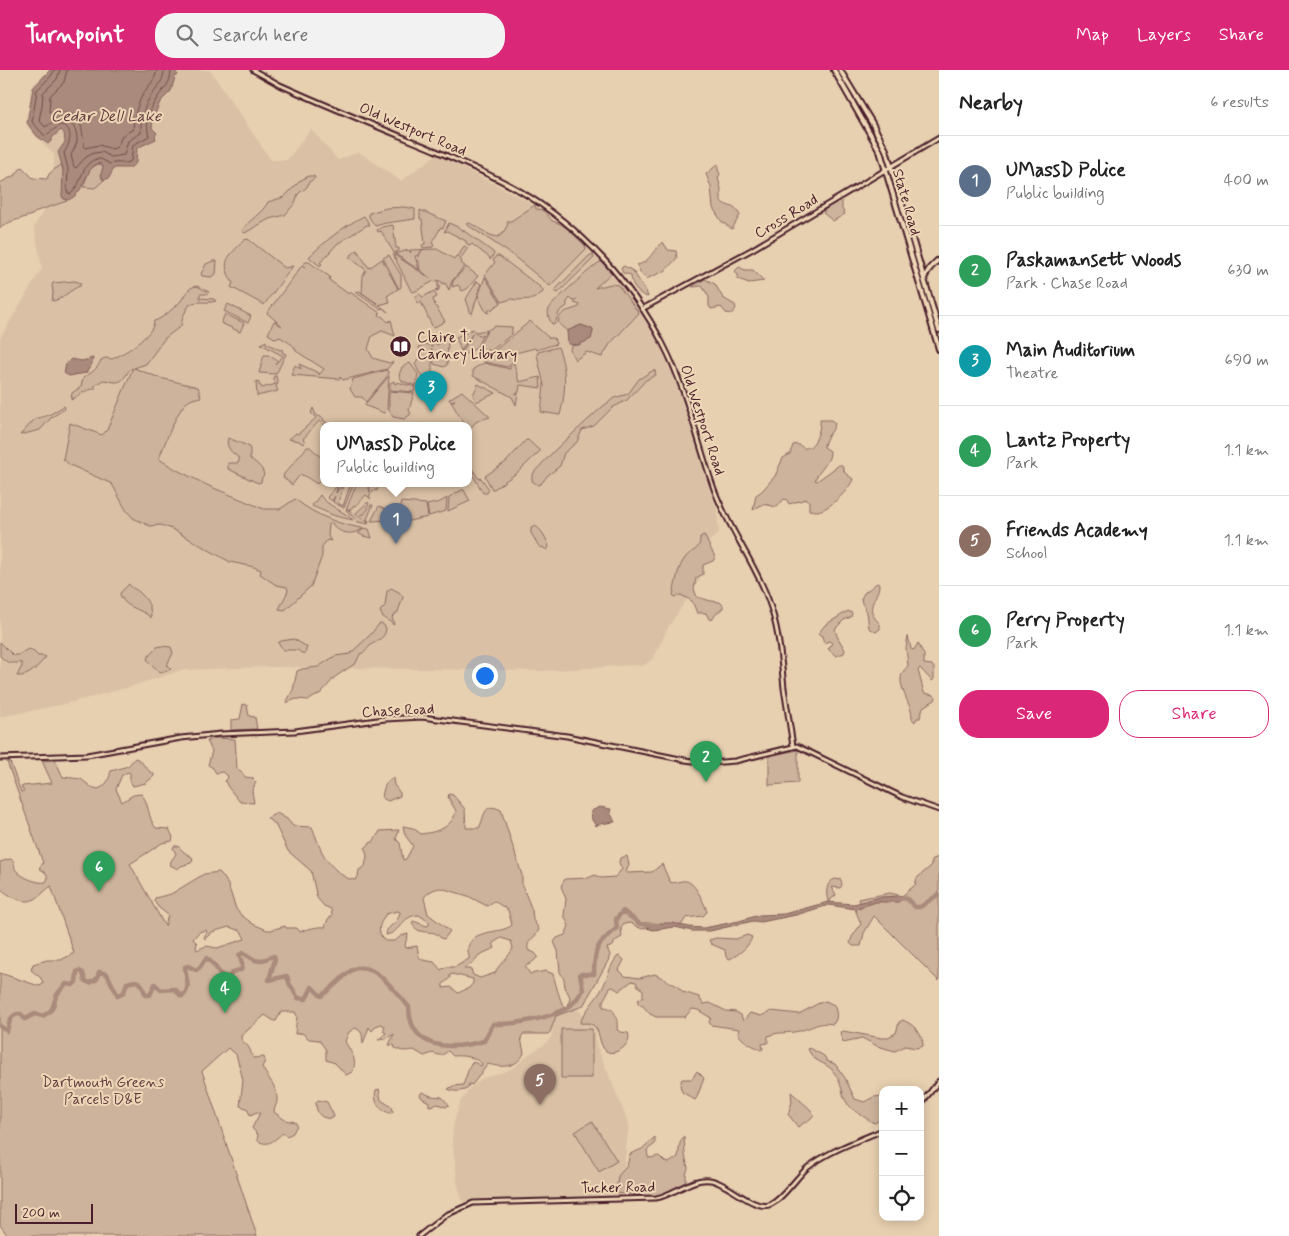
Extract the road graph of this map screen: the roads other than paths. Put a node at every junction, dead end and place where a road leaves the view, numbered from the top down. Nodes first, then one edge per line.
1 (252, 70) edge
2 (834, 70) edge
3 (840, 70) edge
4 (939, 138) edge
5 (891, 166) junction
6 (887, 170) junction
7 (937, 261) dead end
8 (924, 278) junction
9 (642, 308) junction
10 (939, 330) edge
11 (939, 350) edge
12 (793, 746) junction
13 (0, 758) edge
14 (939, 810) edge
15 (939, 1081) edge
16 (924, 1101) edge
17 (881, 1131) edge
18 (418, 1236) edge

1 - 9 main road, Old Westport Road
2 - 6 main road, State Road
3 - 5 main road, State Road
4 - 5 main road, Cross Road
5 - 6 main road, Cross Road
5 - 8 main road, State Road
6 - 9 main road, Cross Road
6 - 11 main road, State Road
7 - 8 main road
8 - 10 main road, State Road
9 - 12 main road, Old Westport Road
12 - 13 main road, Chase Road
12 - 14 main road
15 - 16 main road
17 - 18 main road, Tucker Road

